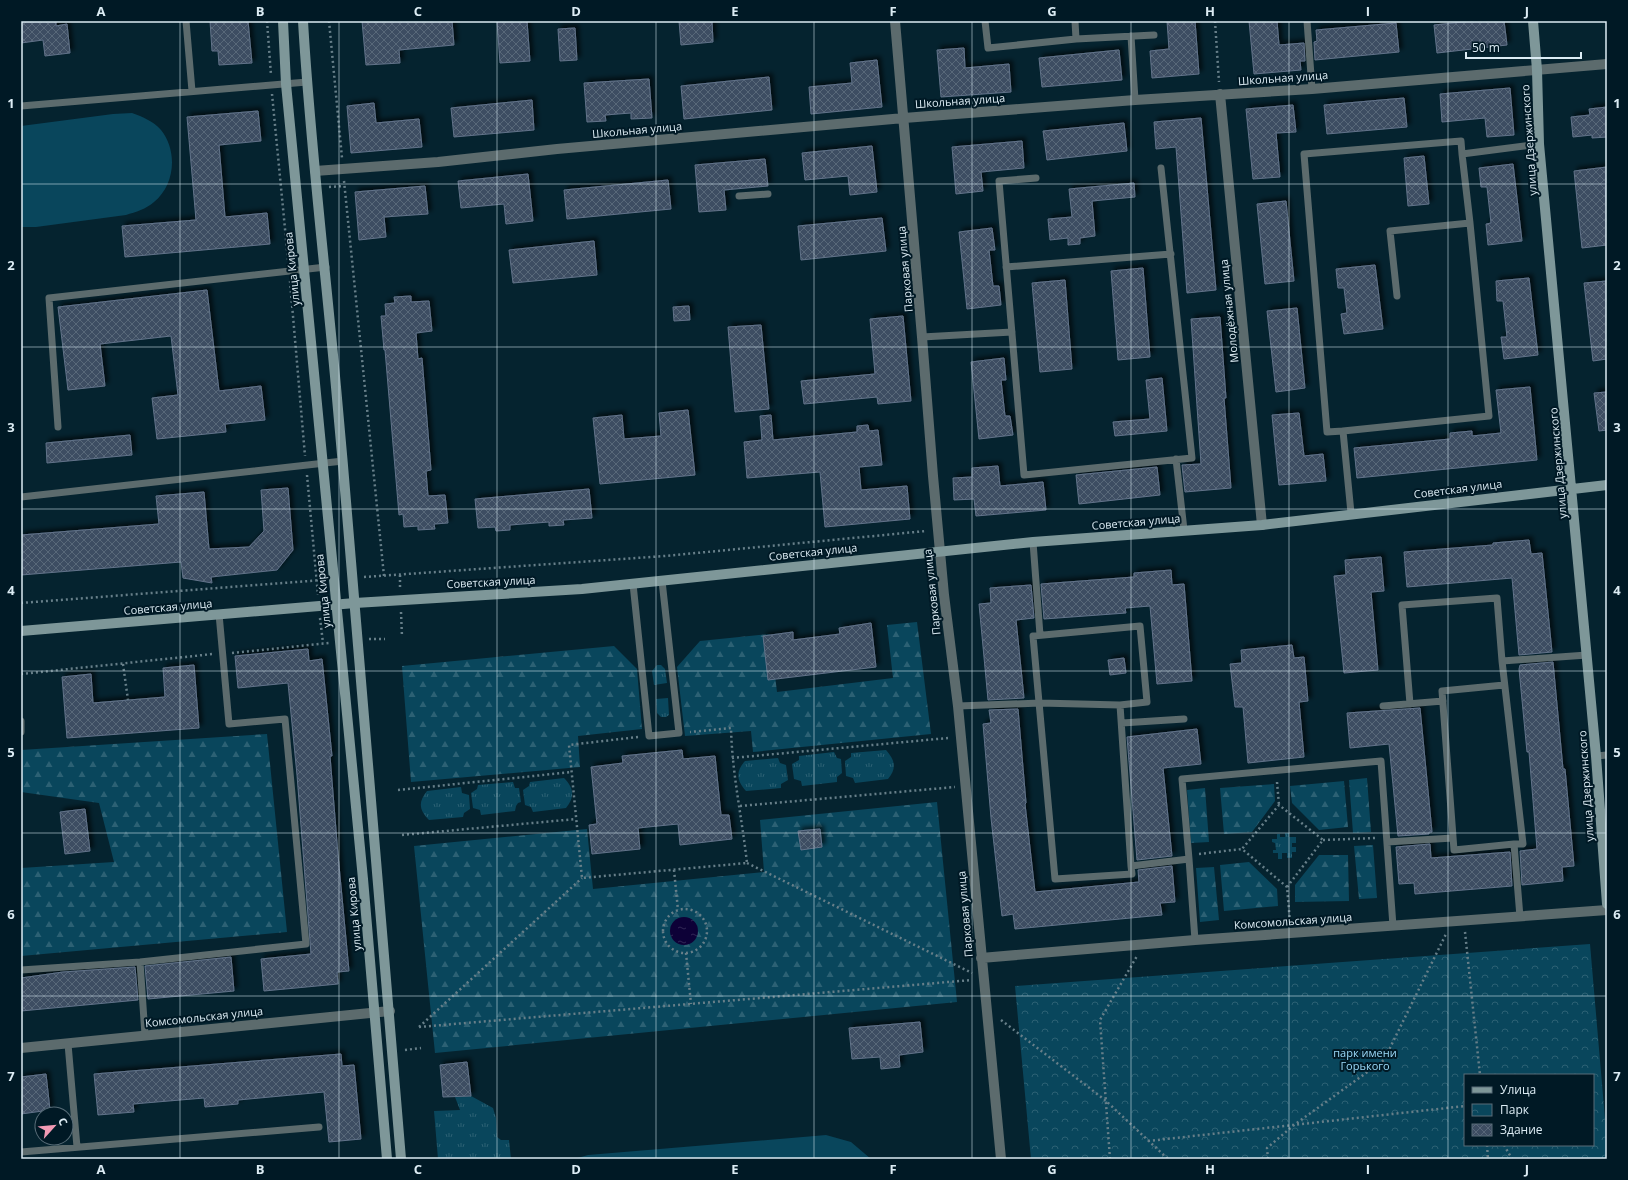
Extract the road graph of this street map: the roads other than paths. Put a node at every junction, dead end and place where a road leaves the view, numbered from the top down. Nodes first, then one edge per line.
1 (186, 21) edge
2 (283, 21) edge
3 (303, 21) edge
4 (895, 21) edge
5 (985, 21) edge
6 (1075, 21) edge
7 (1307, 21) edge
8 (1533, 21) edge
9 (1154, 35) dead end
10 (1131, 36) junction
11 (1076, 39) junction
12 (1607, 64) edge
13 (1537, 70) junction
14 (306, 82) junction
15 (286, 84) junction
16 (1312, 88) junction
17 (192, 91) junction
18 (1220, 94) junction
19 (1135, 100) junction
20 (21, 106) edge
21 (904, 118) junction
22 (1539, 144) junction
23 (1462, 154) junction
24 (1161, 168) dead end
25 (315, 171) junction
26 (1036, 178) dead end
27 (768, 194) dead end
28 (739, 196) dead end
29 (1470, 222) junction
30 (1171, 254) junction
31 (326, 267) junction
32 (1006, 267) junction
33 (304, 270) junction
34 (1397, 296) dead end
35 (1012, 332) junction
36 (922, 337) junction
37 (58, 427) dead end
38 (1343, 431) junction
39 (1176, 459) junction
40 (343, 461) junction
41 (323, 463) junction
42 (1607, 485) edge
43 (1572, 488) junction
44 (21, 497) edge
45 (1351, 513) junction
46 (1262, 525) junction
47 (1184, 530) junction
48 (1033, 542) junction
49 (940, 551) junction
50 (662, 581) junction
51 (633, 584) junction
52 (355, 603) junction
53 (337, 604) junction
54 (219, 614) junction
55 (21, 632) edge
56 (1040, 636) junction
57 (1587, 654) junction
58 (1502, 661) junction
59 (1504, 685) junction
60 (1443, 701) junction
61 (1040, 703) junction
62 (1410, 704) junction
63 (1120, 705) junction
64 (958, 706) junction
65 (1383, 706) dead end
66 (1184, 719) dead end
67 (21, 721) edge
68 (1122, 723) junction
69 (21, 732) edge
70 (1607, 755) edge
71 (1596, 756) junction
72 (1454, 838) junction
73 (1387, 840) junction
74 (1514, 844) junction
75 (1189, 857) junction
76 (1131, 866) junction
77 (1607, 904) edge
78 (1607, 910) edge
79 (1520, 917) junction
80 (1393, 926) junction
81 (1195, 940) junction
82 (981, 958) junction
83 (140, 962) junction
84 (21, 970) edge
85 (390, 1011) junction
86 (374, 1012) junction
87 (145, 1035) junction
88 (68, 1044) junction
89 (21, 1048) edge
90 (319, 1127) dead end
91 (77, 1147) junction
92 (21, 1152) edge
93 (387, 1159) edge
94 (401, 1159) edge
95 (1001, 1159) edge

1 - 17 lane
2 - 15 street, улица Кирова
3 - 14 street
4 - 21 street, Парковая улица
5 - 11 lane
6 - 11 lane
7 - 16 lane
8 - 13 street, улица Дзержинского
9 - 10 lane
10 - 11 lane
10 - 19 lane
12 - 13 street, Школьная улица
13 - 16 street, Школьная улица
13 - 22 street, улица Дзержинского
14 - 15 lane
14 - 25 street
15 - 17 lane
15 - 33 street, улица Кирова
16 - 18 street, Школьная улица
17 - 20 lane
18 - 19 street, Школьная улица
18 - 46 street, Молодёжная улица
19 - 21 street, Школьная улица
21 - 25 street, Школьная улица
21 - 36 street, Парковая улица
22 - 23 lane
22 - 43 street, улица Дзержинского
23 - 29 lane
23 - 38 lane
24 - 30 lane
25 - 31 street
26 - 32 lane
27 - 28 lane
29 - 34 lane
29 - 38 lane
30 - 32 lane
30 - 39 lane
31 - 33 lane
31 - 40 street
32 - 35 lane
33 - 37 lane
33 - 41 street, улица Кирова
35 - 36 lane
35 - 39 lane
36 - 49 street, Парковая улица
38 - 45 lane
39 - 47 lane
40 - 41 lane
40 - 52 street
41 - 44 lane
41 - 53 street, улица Кирова
42 - 43 street, Советская улица
43 - 45 street, Советская улица
43 - 57 street, улица Дзержинского
45 - 46 street, Советская улица
46 - 47 street, Советская улица
47 - 48 street, Советская улица
48 - 49 street, Советская улица
48 - 56 lane
49 - 50 street, Советская улица
49 - 64 street, Парковая улица
50 - 51 street, Советская улица
50 - 51 lane
51 - 52 street, Советская улица
52 - 53 street, Советская улица
52 - 85 street
53 - 54 street, Советская улица
53 - 86 street, улица Кирова
54 - 55 street, Советская улица
54 - 83 lane
56 - 61 lane
56 - 63 lane
57 - 58 lane
57 - 71 street, улица Дзержинского
58 - 59 lane
58 - 62 lane
59 - 60 lane
59 - 74 lane
60 - 62 lane
60 - 72 lane
61 - 63 lane
61 - 64 lane
61 - 76 lane
62 - 65 lane
63 - 68 lane
64 - 82 street, Парковая улица
66 - 68 lane
67 - 69 lane
68 - 76 lane
70 - 71 lane
71 - 77 street, улица Дзержинского
72 - 73 lane
72 - 74 lane
73 - 75 lane
73 - 80 lane
74 - 79 lane
75 - 76 lane
75 - 81 lane
78 - 79 street, Комсомольская улица
79 - 80 street, Комсомольская улица
80 - 81 street, Комсомольская улица
81 - 82 street, Комсомольская улица
82 - 95 street, Парковая улица
83 - 84 lane
83 - 87 lane
85 - 86 street, Комсомольская улица
85 - 94 street
86 - 87 street, Комсомольская улица
86 - 93 street, улица Кирова
87 - 88 street, Комсомольская улица
88 - 89 street, Комсомольская улица
88 - 91 lane
90 - 91 lane
91 - 92 lane

